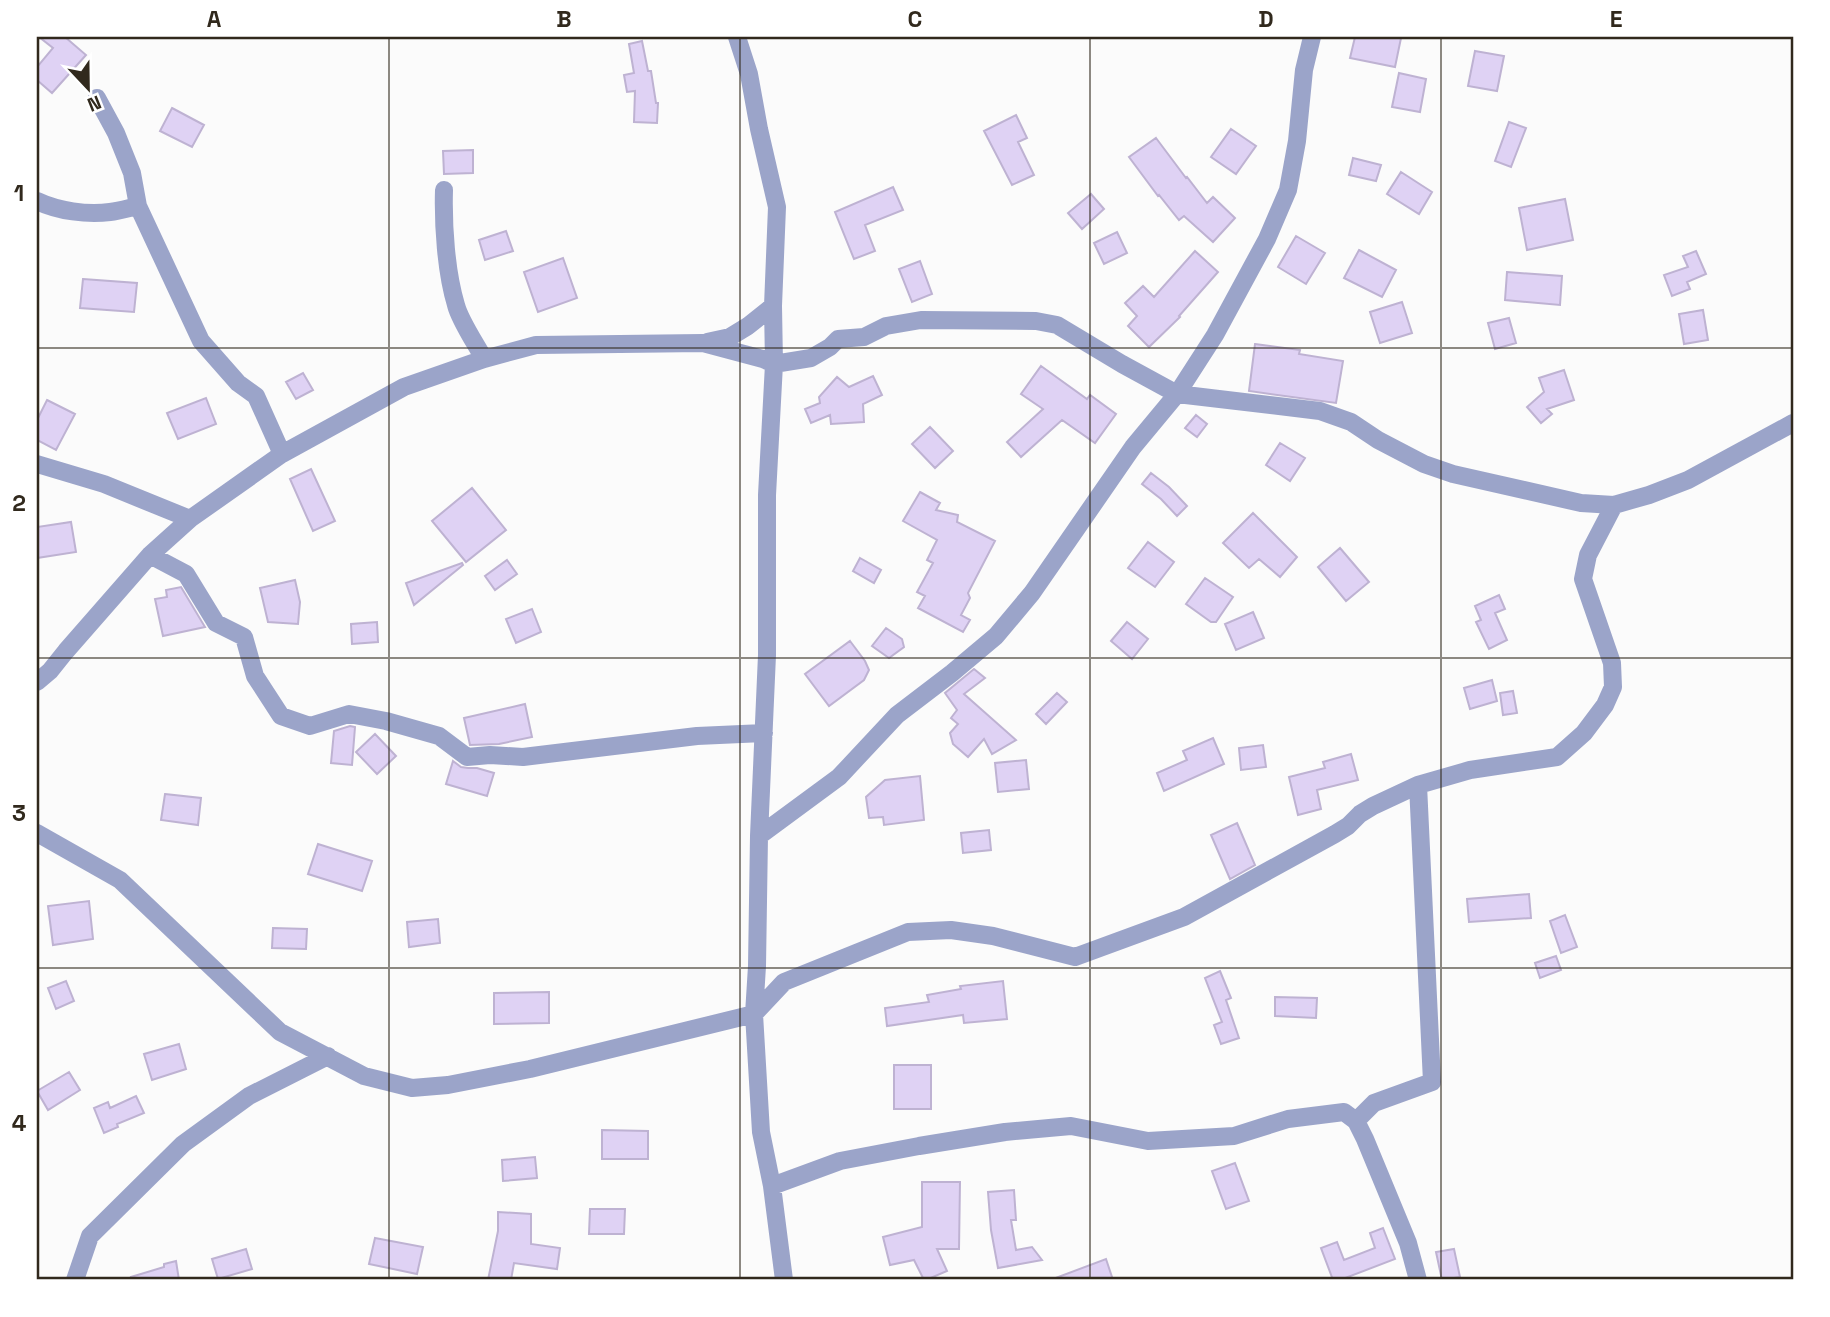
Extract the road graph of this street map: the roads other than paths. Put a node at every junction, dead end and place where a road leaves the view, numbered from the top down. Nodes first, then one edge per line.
1 (737, 37) edge
2 (1312, 37) edge
3 (97, 98) dead end
4 (444, 190) dead end
5 (37, 201) edge
6 (138, 206) junction
7 (773, 306) junction
8 (703, 342) junction
9 (484, 359) junction
10 (774, 365) junction
11 (1177, 394) junction
12 (1793, 423) edge
13 (282, 454) junction
14 (37, 464) edge
15 (1615, 505) junction
16 (190, 519) junction
17 (150, 555) junction
18 (37, 682) edge
19 (764, 733) junction
20 (1418, 785) junction
21 (37, 833) edge
22 (759, 836) junction
23 (754, 1014) junction
24 (328, 1056) junction
25 (1356, 1121) junction
26 (772, 1186) junction
27 (75, 1280) edge
28 (784, 1280) edge
29 (1418, 1280) edge

1 - 7 street
2 - 11 street
3 - 6 street
4 - 9 street
5 - 6 street
6 - 13 street
7 - 8 street
7 - 10 street
8 - 9 street
8 - 10 street
9 - 13 street
10 - 11 street
10 - 19 street
11 - 15 street
11 - 22 street
12 - 15 street
13 - 16 street
14 - 16 street
15 - 20 street
16 - 17 street
17 - 18 street
17 - 19 street
19 - 22 street
20 - 23 street
20 - 25 street
21 - 24 street
22 - 23 street
23 - 24 street
23 - 26 street
24 - 27 street
25 - 26 street
25 - 29 street
26 - 28 street

